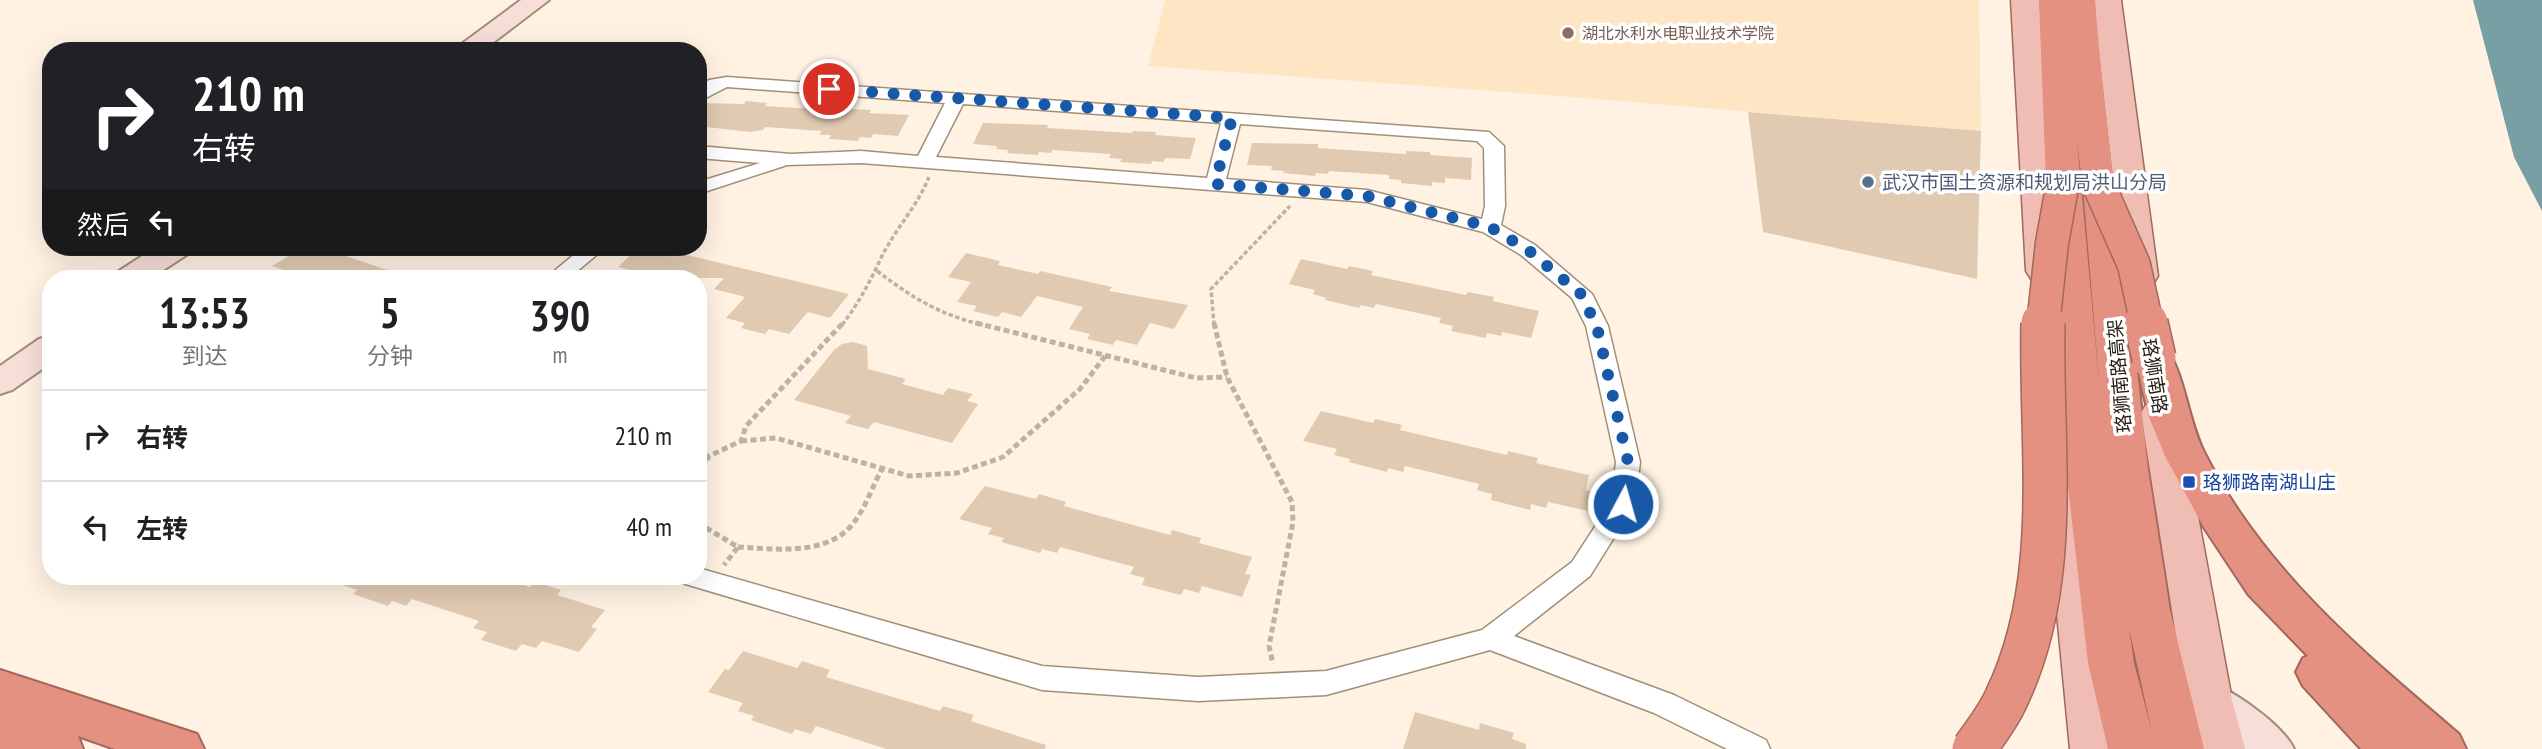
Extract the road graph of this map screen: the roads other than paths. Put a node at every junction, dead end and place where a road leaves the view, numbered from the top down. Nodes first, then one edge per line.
1 (537, 0) edge
2 (562, 0) edge
3 (2025, 0) edge
4 (2053, 0) edge
5 (2081, 0) edge
6 (2107, 0) edge
7 (478, 42) edge
8 (504, 42) edge
9 (707, 90) edge
10 (957, 98) junction
11 (1232, 118) junction
12 (707, 153) edge
13 (791, 160) junction
14 (929, 163) junction
15 (1215, 184) junction
16 (707, 185) edge
17 (2082, 185) junction
18 (1490, 227) junction
19 (163, 256) edge
20 (188, 256) edge
21 (584, 256) edge
22 (142, 270) edge
23 (167, 270) edge
24 (566, 270) edge
25 (42, 336) edge
26 (42, 353) edge
27 (0, 364) edge
28 (0, 382) edge
29 (707, 581) edge
30 (2264, 581) junction
31 (1490, 639) junction
32 (0, 690) edge
33 (2209, 700) junction
34 (0, 728) edge
35 (59, 749) edge
36 (180, 749) edge
37 (1756, 749) edge
38 (1975, 749) edge
39 (2093, 749) edge
40 (2132, 749) edge
41 (2180, 749) edge
42 (2222, 749) edge
43 (2273, 749) edge
44 (2393, 749) edge
45 (2442, 749) edge

1 - 7 main road
2 - 8 main road
3 - 39 main road
4 - 17 highway, 珞狮南路高架
5 - 17 highway, 珞狮南路高架
6 - 33 main road, 珞狮南路
9 - 10 street
10 - 11 street
10 - 14 street
11 - 15 street
11 - 18 street
12 - 13 street
13 - 14 street
13 - 16 street
14 - 15 street
15 - 18 street
17 - 30 highway, bridge
17 - 38 highway, bridge
17 - 40 highway, 珞狮南路高架, bridge
17 - 41 highway, 珞狮南路高架
18 - 31 street
19 - 22 main road
20 - 23 main road
21 - 24 street
25 - 27 main road
26 - 28 main road
29 - 31 street
30 - 44 highway
30 - 45 highway
31 - 37 street
32 - 36 highway
33 - 42 main road, 珞狮南路
33 - 43 main road
34 - 35 highway

